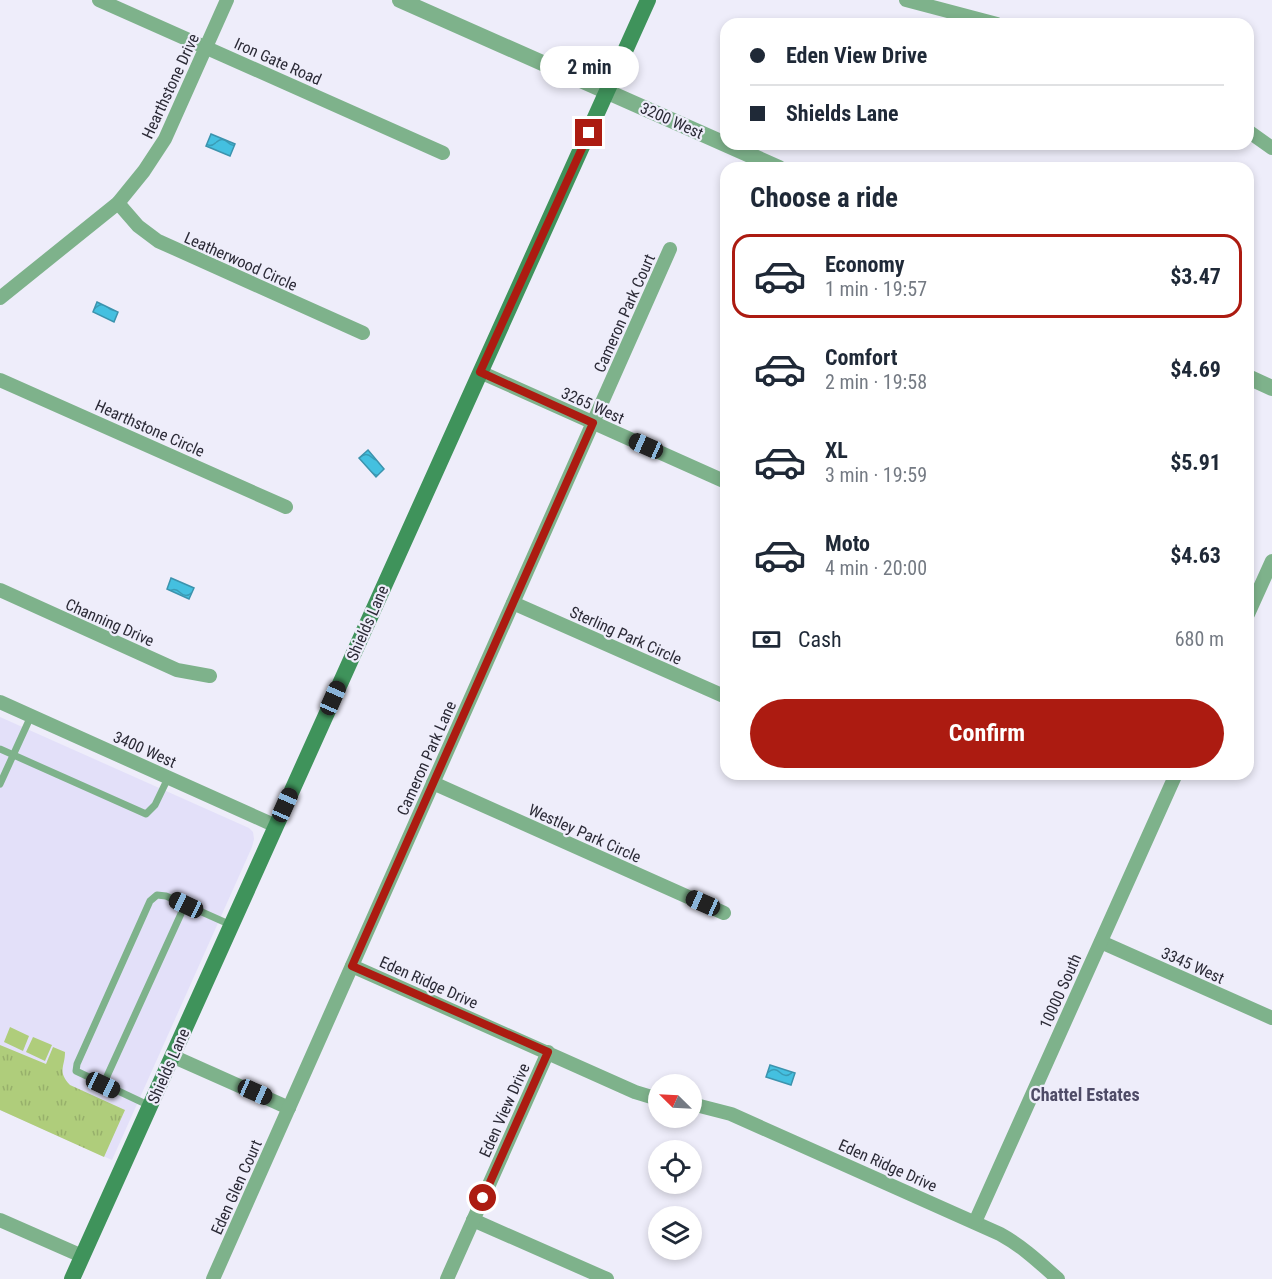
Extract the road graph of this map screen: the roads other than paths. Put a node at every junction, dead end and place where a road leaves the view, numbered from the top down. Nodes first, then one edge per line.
1 (99, 0) edge
2 (227, 0) edge
3 (400, 0) edge
4 (648, 0) edge
5 (906, 0) edge
6 (974, 18) edge
7 (206, 47) junction
8 (608, 92) junction
9 (1254, 135) edge
10 (720, 142) edge
11 (1272, 148) edge
12 (738, 150) edge
13 (443, 153) dead end
14 (766, 162) edge
15 (118, 202) junction
16 (670, 249) dead end
17 (0, 298) edge
18 (363, 333) dead end
19 (480, 372) junction
20 (0, 380) edge
21 (1254, 380) edge
22 (1272, 388) edge
23 (593, 423) junction
24 (720, 479) edge
25 (286, 507) dead end
26 (1272, 561) edge
27 (0, 590) edge
28 (1254, 601) edge
29 (513, 603) junction
30 (210, 676) dead end
31 (720, 694) edge
32 (0, 702) edge
33 (31, 716) junction
34 (0, 749) edge
35 (13, 755) junction
36 (168, 778) junction
37 (1173, 780) edge
38 (433, 783) junction
39 (0, 784) edge
40 (276, 826) junction
41 (186, 905) junction
42 (724, 913) dead end
43 (231, 926) junction
44 (1101, 942) junction
45 (352, 966) junction
46 (1272, 1018) edge
47 (548, 1052) junction
48 (172, 1056) junction
49 (103, 1085) junction
50 (648, 1096) edge
51 (702, 1106) edge
52 (150, 1107) junction
53 (290, 1107) junction
54 (0, 1220) edge
55 (473, 1220) junction
56 (975, 1222) junction
57 (82, 1256) junction
58 (72, 1279) edge
59 (213, 1279) edge
60 (447, 1279) edge
61 (607, 1279) edge
62 (1058, 1279) edge

1 - 7 street, Iron Gate Road
2 - 7 street, Hearthstone Drive
3 - 8 street, 3200 West
4 - 8 main road, Shields Lane
5 - 6 street
7 - 13 street, Iron Gate Road
7 - 15 street, Hearthstone Drive
8 - 10 street, 3200 West
8 - 19 main road, Shields Lane
9 - 11 street
12 - 14 street, 3200 West
15 - 17 street, Hearthstone Drive
15 - 18 street, Leatherwood Circle
16 - 23 street, Cameron Park Court
19 - 23 street, 3265 West
19 - 40 main road, Shields Lane
20 - 25 street, Hearthstone Circle
21 - 22 street
23 - 24 street, 3265 West
23 - 29 street, Cameron Park Lane
26 - 28 street
27 - 30 street, Channing Drive
29 - 31 street, Sterling Park Circle
29 - 38 street, Cameron Park Lane
32 - 33 street, 3400 West
33 - 35 lane
33 - 36 street, 3400 West
34 - 35 lane
35 - 36 lane
35 - 39 lane
36 - 40 street, 3400 West
37 - 44 street, 10000 South
38 - 42 street, Westley Park Circle
38 - 45 street, Cameron Park Lane
40 - 43 main road, Shields Lane
41 - 43 lane
41 - 49 lane
41 - 49 lane
43 - 48 main road, Shields Lane
44 - 46 street, 3345 West
44 - 56 street, 10000 South
45 - 47 street, Eden Ridge Drive
45 - 53 street, Cameron Park Lane
47 - 50 street, Eden Ridge Drive
47 - 55 street, Eden View Drive
48 - 52 main road, Shields Lane
48 - 53 street
49 - 52 lane
51 - 56 street, Eden Ridge Drive
52 - 57 main road, Shields Lane
53 - 59 street, Eden Glen Court
54 - 57 street
55 - 60 street, Eden View Drive
55 - 61 street
56 - 62 street, Eden Ridge Drive
57 - 58 main road, Shields Lane

